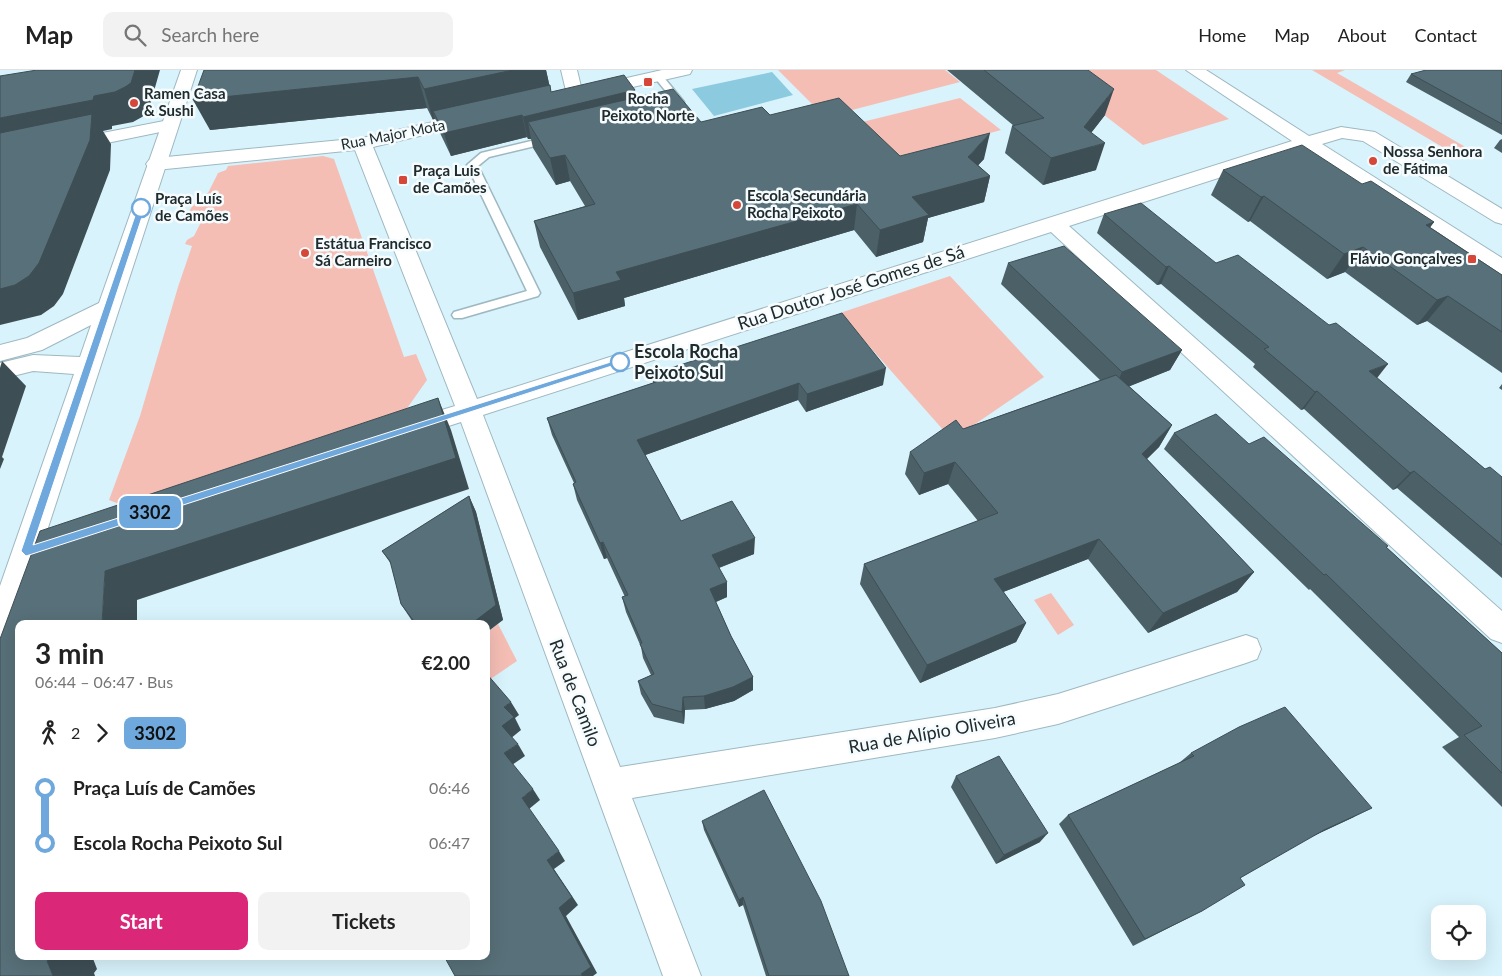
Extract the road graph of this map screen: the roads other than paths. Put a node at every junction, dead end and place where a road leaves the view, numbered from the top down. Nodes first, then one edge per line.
1 (189, 70) edge
2 (569, 70) edge
3 (684, 70) edge
4 (1194, 70) edge
5 (658, 76) junction
6 (574, 95) junction
7 (555, 100) edge
8 (673, 109) edge
9 (487, 115) edge
10 (169, 125) junction
11 (560, 136) edge
12 (1306, 142) junction
13 (362, 144) junction
14 (0, 159) edge
15 (156, 164) junction
16 (1502, 218) edge
17 (1053, 223) junction
18 (1502, 268) edge
19 (108, 308) junction
20 (458, 315) dead end
21 (0, 353) edge
22 (89, 366) junction
23 (0, 372) edge
24 (469, 410) junction
25 (389, 436) edge
26 (0, 629) edge
27 (1502, 630) edge
28 (1246, 649) dead end
29 (610, 785) junction
30 (682, 976) edge

1 - 10 street
2 - 6 street
3 - 5 street
4 - 12 street
5 - 6 street
5 - 8 lane
6 - 7 street
9 - 13 street, Rua Major Mota
10 - 14 street
10 - 15 street
11 - 20 lane
12 - 16 street, Rua Doutor José Gomes de Sá
12 - 17 street, Rua Doutor José Gomes de Sá
12 - 18 street
13 - 15 street, Rua Major Mota
13 - 24 street
15 - 19 street
17 - 24 street, Rua Doutor José Gomes de Sá
17 - 27 street
19 - 21 street
19 - 22 street
22 - 23 street
22 - 26 street
24 - 25 street, Rua Doutor José Gomes de Sá
24 - 29 street, Rua de Camilo
28 - 29 street, Rua de Alípio Oliveira
29 - 30 street, Rua de Camilo

